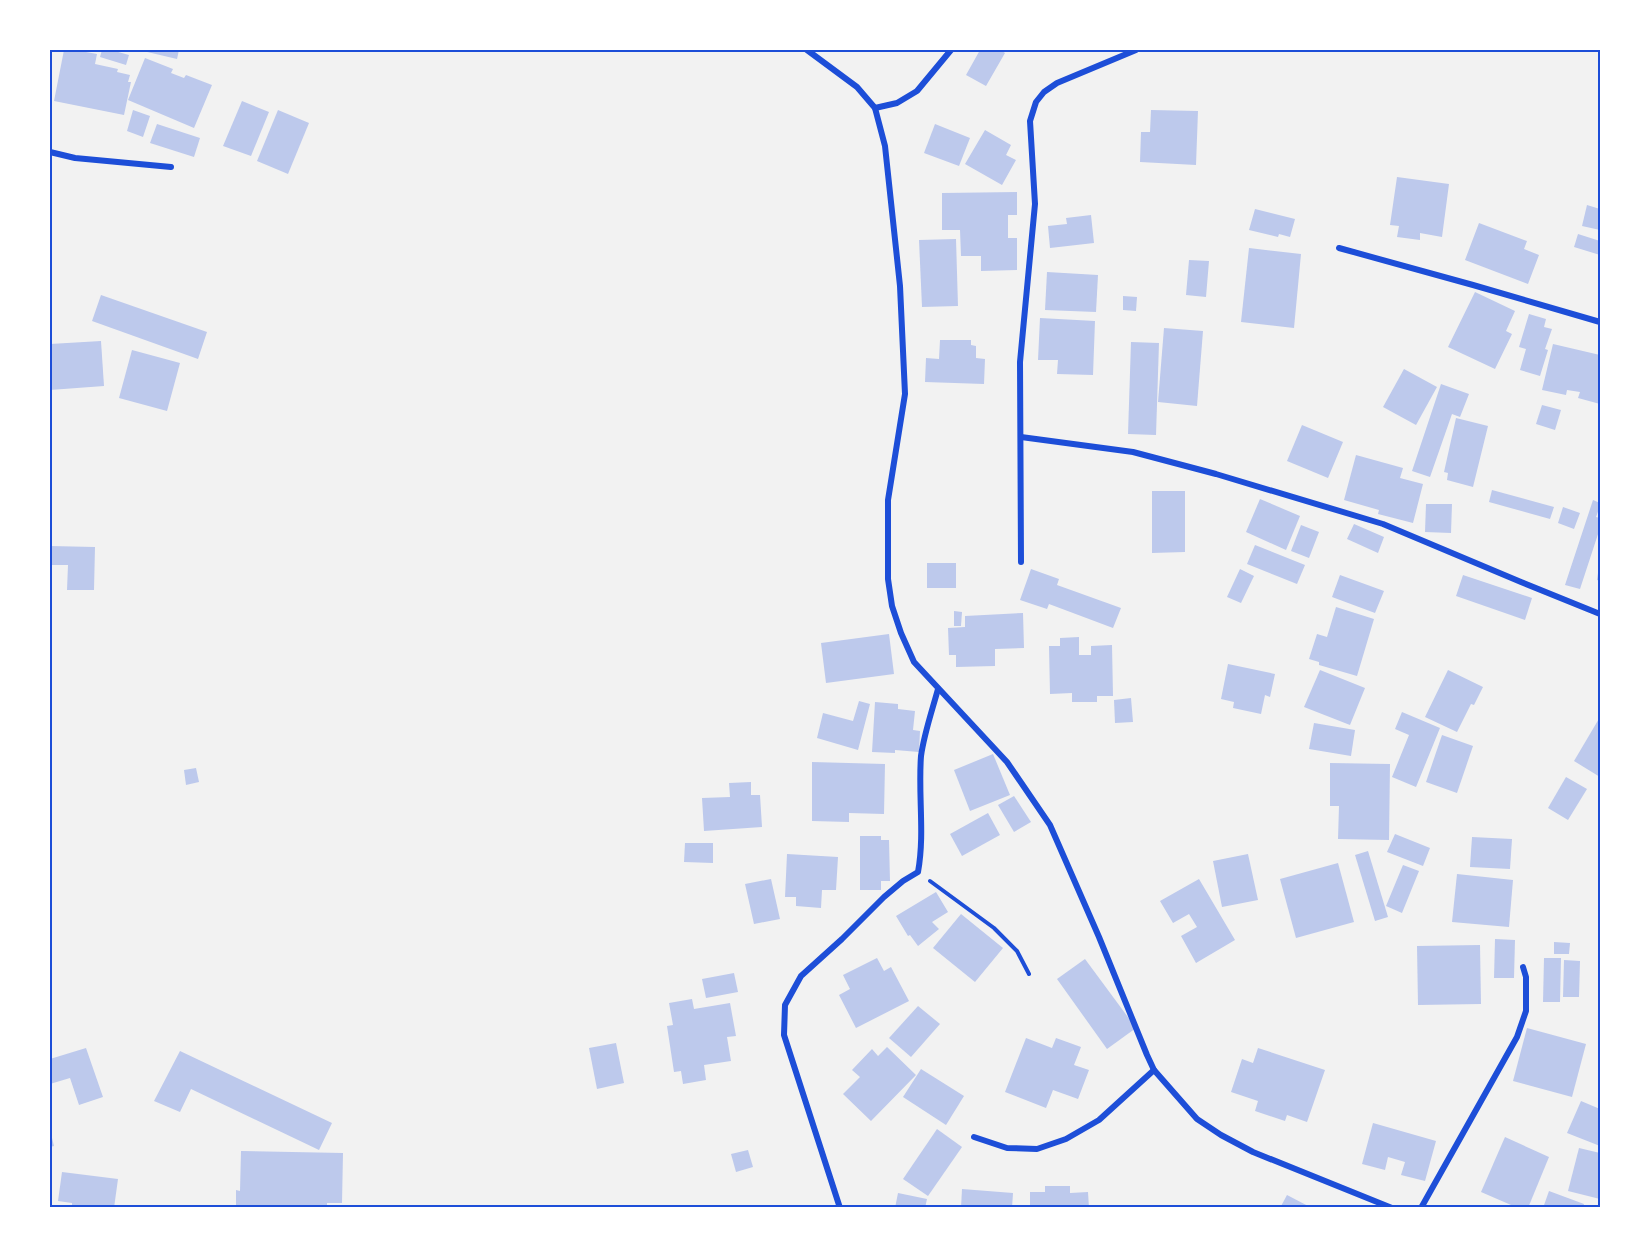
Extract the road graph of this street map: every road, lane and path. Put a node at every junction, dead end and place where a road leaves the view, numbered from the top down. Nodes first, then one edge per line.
1 (807, 50) edge
2 (951, 50) edge
3 (1136, 50) edge
4 (875, 108) junction
5 (50, 152) edge
6 (171, 167) dead end
7 (1340, 248) dead end
8 (1600, 322) edge
9 (1020, 437) junction
10 (1021, 562) dead end
11 (1600, 614) edge
12 (938, 689) junction
13 (918, 872) junction
14 (1523, 967) dead end
15 (1029, 974) dead end
16 (1154, 1070) junction
17 (974, 1137) dead end
18 (840, 1208) edge
19 (1392, 1208) edge
20 (1421, 1208) edge

1 - 4 street
2 - 4 street
3 - 9 street
4 - 12 street
5 - 6 street
7 - 8 street
9 - 10 street
9 - 11 street
12 - 13 street
12 - 16 street
13 - 15 path
13 - 18 street
14 - 20 street
16 - 17 street
16 - 19 street

